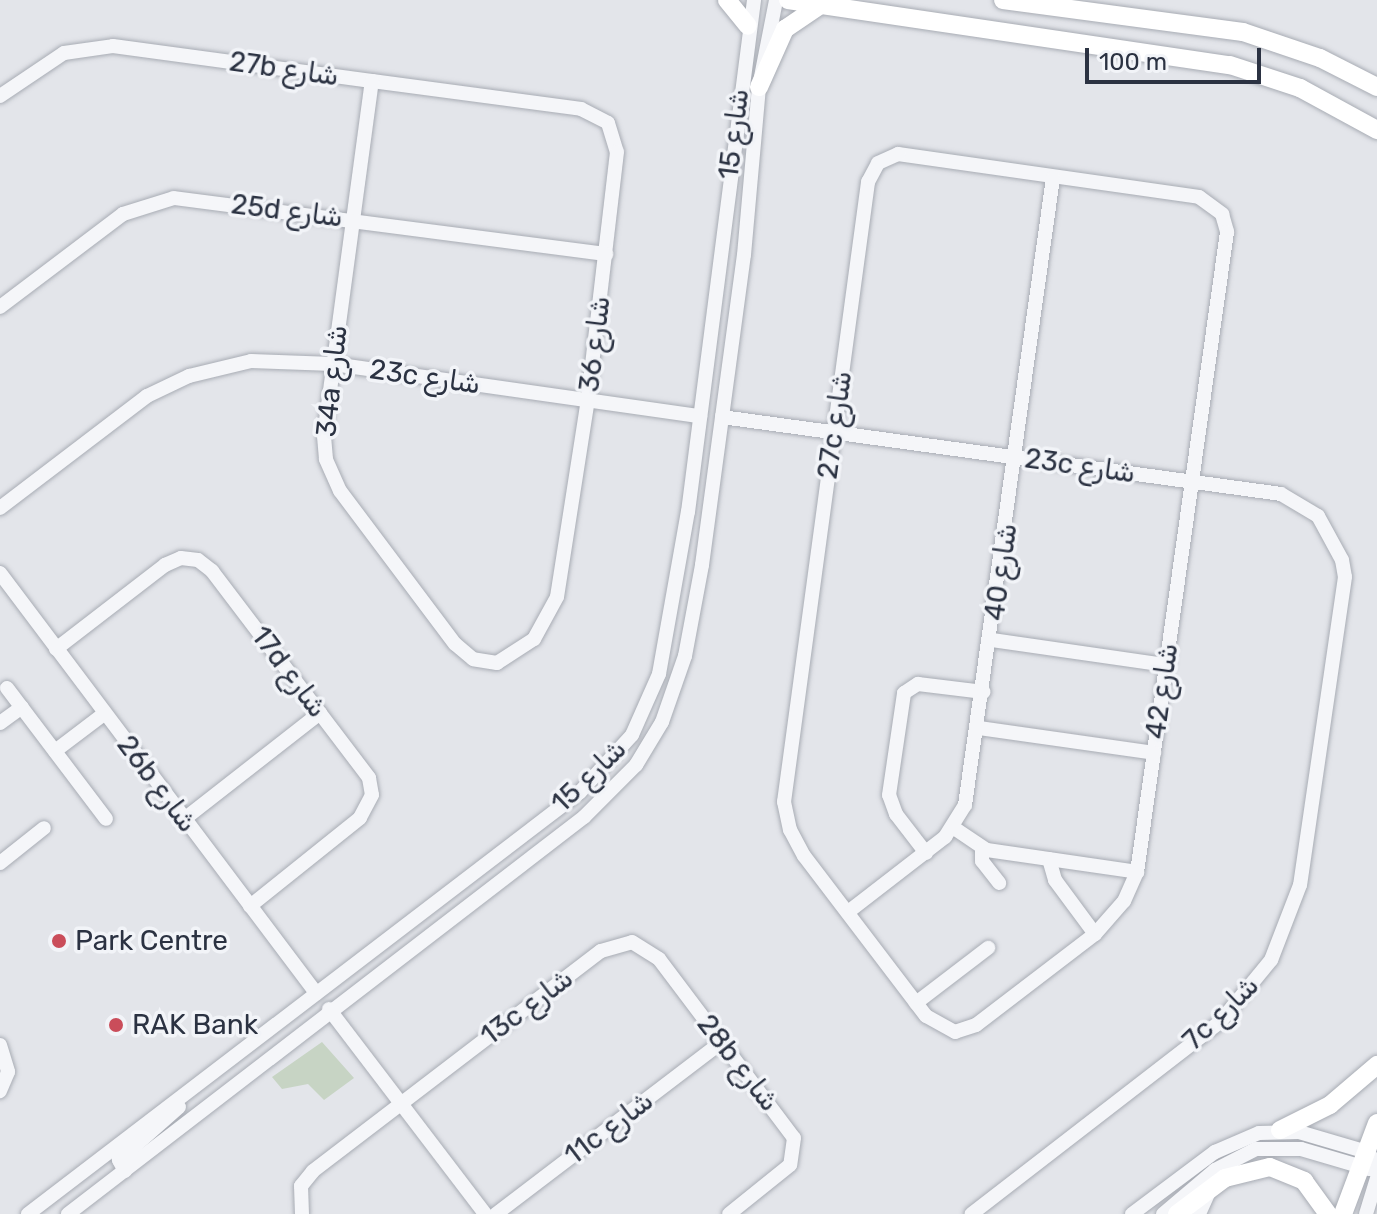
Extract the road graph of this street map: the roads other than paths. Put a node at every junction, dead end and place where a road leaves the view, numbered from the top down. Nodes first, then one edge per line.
1 (727, 0) edge
2 (754, 0) edge
3 (776, 0) edge
4 (788, 0) edge
5 (1003, 0) edge
6 (821, 5) junction
7 (748, 26) junction
8 (1053, 38) junction
9 (1050, 57) dead end
10 (372, 81) junction
11 (759, 87) junction
12 (1377, 87) edge
13 (0, 96) edge
14 (581, 109) joint
15 (1377, 130) edge
16 (1053, 178) junction
17 (353, 220) junction
18 (1227, 232) joint
19 (606, 254) junction
20 (0, 307) edge
21 (333, 364) junction
22 (588, 399) junction
23 (700, 416) junction
24 (722, 417) junction
25 (834, 433) junction
26 (1017, 457) junction
27 (1193, 481) junction
28 (0, 508) edge
29 (688, 512) junction
30 (702, 565) junction
31 (0, 573) edge
32 (1345, 577) joint
33 (557, 597) joint
34 (992, 640) junction
35 (56, 649) junction
36 (1166, 665) junction
37 (7, 688) dead end
38 (984, 692) junction
39 (22, 707) junction
40 (320, 713) junction
41 (104, 714) junction
42 (0, 723) edge
43 (979, 728) junction
44 (55, 751) junction
45 (1154, 753) junction
46 (106, 819) dead end
47 (183, 820) junction
48 (44, 828) dead end
49 (954, 828) junction
50 (982, 849) junction
51 (926, 853) junction
52 (493, 858) junction
53 (1049, 859) junction
54 (0, 863) edge
55 (1137, 872) junction
56 (999, 883) dead end
57 (250, 906) junction
58 (848, 912) junction
59 (457, 913) junction
60 (1095, 934) junction
61 (988, 948) dead end
62 (659, 959) joint
63 (316, 993) junction
64 (916, 1003) junction
65 (329, 1009) junction
66 (926, 1016) joint
67 (722, 1042) junction
68 (0, 1045) edge
69 (1377, 1065) edge
70 (0, 1091) edge
71 (181, 1099) junction
72 (401, 1103) junction
73 (1377, 1123) edge
74 (1280, 1130) junction
75 (1372, 1165) edge
76 (125, 1171) junction
77 (1211, 1189) junction
78 (28, 1214) edge
79 (68, 1214) edge
80 (302, 1214) edge
81 (485, 1214) edge
82 (496, 1214) edge
83 (729, 1214) edge
84 (972, 1214) edge
85 (1132, 1214) edge
86 (1163, 1214) edge
87 (1177, 1214) edge
88 (1199, 1214) edge
89 (1328, 1214) edge
90 (1343, 1214) edge
91 (1366, 1214) edge

1 - 7 main road
2 - 7 street, شارع 15
3 - 11 street, شارع 15
4 - 6 main road
5 - 12 main road
6 - 8 main road
6 - 11 main road
7 - 23 street, شارع 15
8 - 9 main road
8 - 15 main road
10 - 13 street, 27b شارع
10 - 14 street, 27b شارع
10 - 17 street, 34a شارع
11 - 24 street, شارع 15
14 - 19 street, شارع 36
16 - 18 street, 27c شارع
16 - 25 street, 27c شارع
16 - 26 street, شارع 40
17 - 19 street, 25d شارع
17 - 20 street, 25d شارع
17 - 21 street, 34a شارع
18 - 27 street, شارع 42
19 - 22 street, شارع 36
21 - 22 street, 23c شارع
21 - 28 street, 23c شارع
21 - 33 street, 34a شارع
22 - 23 street, 23c شارع
22 - 33 street, شارع 36
23 - 29 street, شارع 15
24 - 25 street, 23c شارع
24 - 30 street, شارع 15
25 - 26 street, 23c شارع
25 - 58 street, 27c شارع
26 - 27 street, 23c شارع
26 - 34 street, شارع 40
27 - 32 street, 23c شارع
27 - 36 street, شارع 42
29 - 30 street
29 - 52 street, شارع 15
30 - 59 street, شارع 15
31 - 35 street, 26b شارع
32 - 84 street, 7c شارع
34 - 36 street
34 - 38 street, شارع 40
35 - 40 street, 17d شارع
35 - 41 street, 26b شارع
36 - 45 street, شارع 42
37 - 39 street
38 - 43 street, شارع 40
38 - 51 street
39 - 42 street
39 - 44 street
40 - 47 street
40 - 57 street, 17d شارع
41 - 44 street
41 - 47 street, 26b شارع
43 - 45 street
43 - 49 street, شارع 40
44 - 46 street
45 - 55 street, شارع 42
47 - 57 street, 26b شارع
48 - 54 street
49 - 50 street
49 - 51 street, شارع 40
50 - 53 street
50 - 56 street
51 - 58 street, شارع 40
52 - 59 street
52 - 63 street, شارع 15
53 - 55 street
53 - 60 street
55 - 60 street, شارع 42
57 - 63 street, 26b شارع
58 - 64 street, 27c شارع
59 - 65 street, شارع 15
60 - 66 street, شارع 42
61 - 64 street
62 - 67 street, 28b شارع
62 - 72 street, 13c شارع
63 - 71 street, شارع 15
64 - 66 street, 27c شارع
65 - 72 street
65 - 76 street, شارع 15
67 - 82 street, 11c شارع
67 - 83 street, 28b شارع
68 - 70 street
69 - 74 main road
71 - 76 street
71 - 78 street, شارع 15
72 - 80 street, 13c شارع
72 - 81 street
73 - 75 main road
74 - 75 street
74 - 85 street
75 - 86 street
75 - 90 main road
75 - 91 street
76 - 79 street, شارع 15
77 - 87 main road
77 - 88 street
77 - 89 main road

